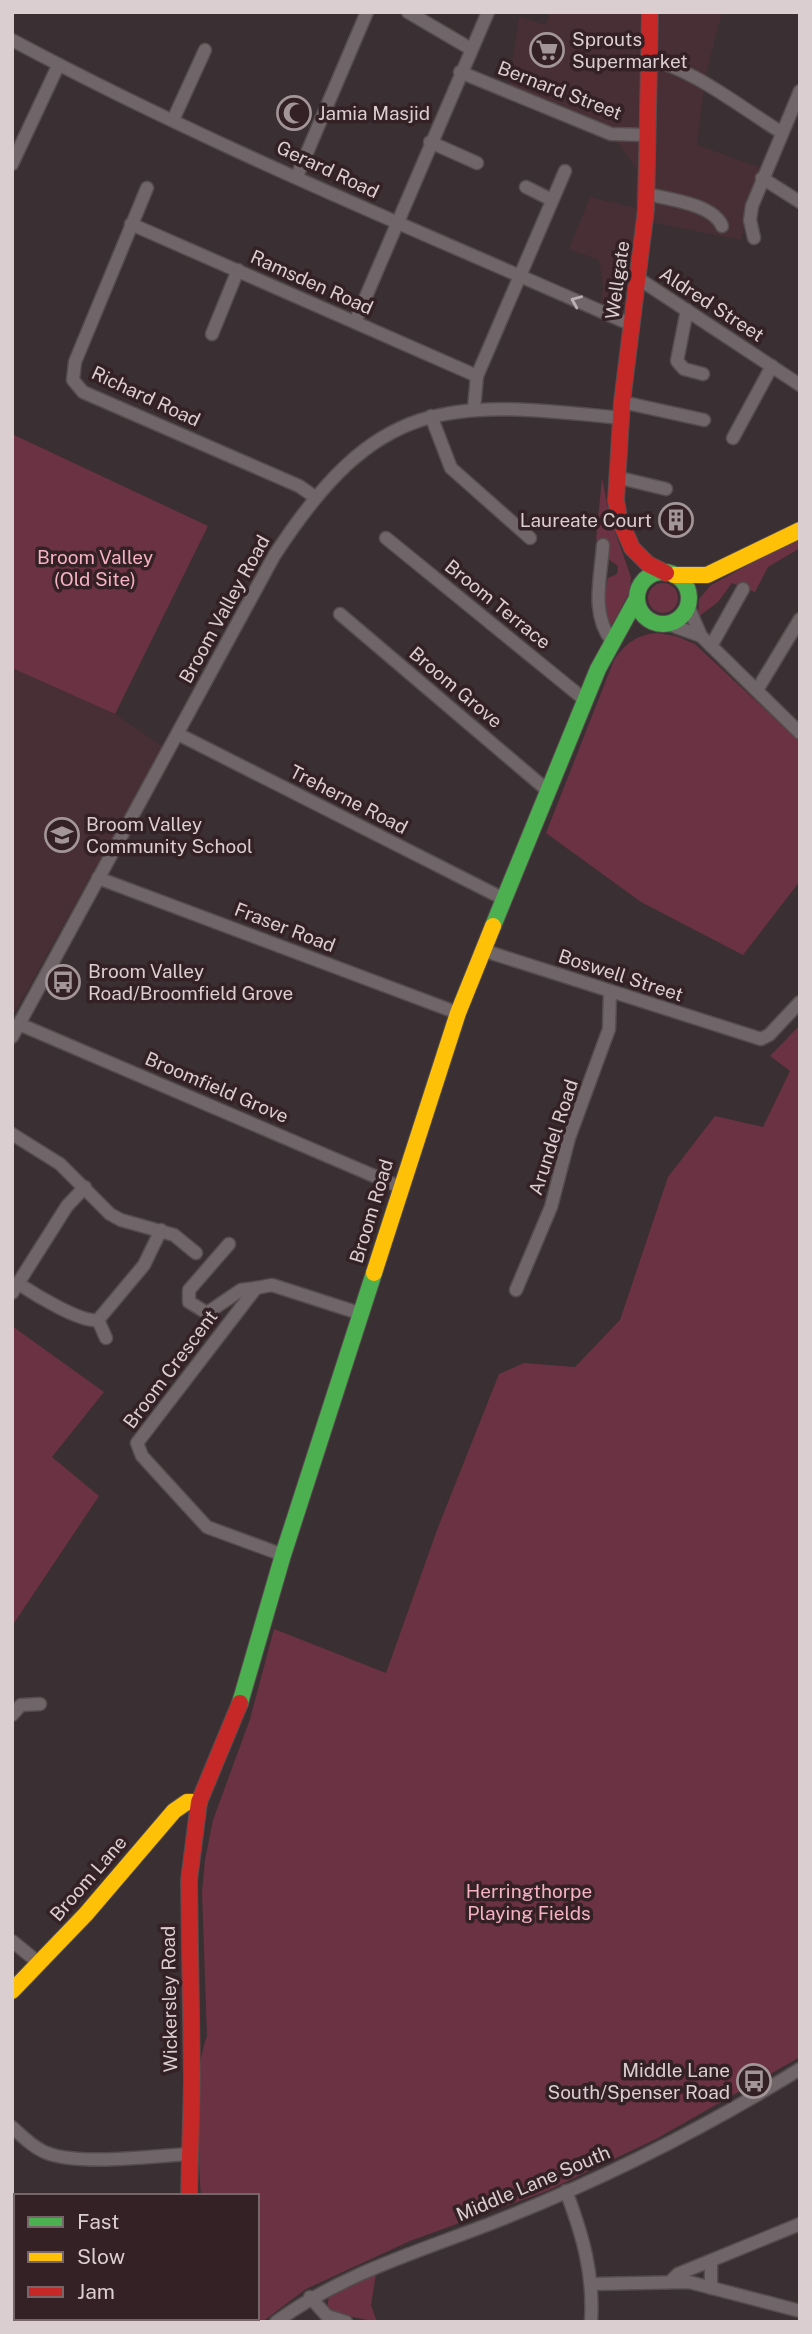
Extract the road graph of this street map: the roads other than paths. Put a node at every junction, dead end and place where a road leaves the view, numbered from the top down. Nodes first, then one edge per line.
1 (367, 12) edge
2 (408, 12) edge
3 (488, 12) edge
4 (648, 12) edge
5 (12, 40) edge
6 (471, 49) junction
7 (205, 50) dead end
8 (647, 58) junction
9 (58, 65) junction
10 (460, 72) junction
11 (800, 91) edge
12 (173, 120) junction
13 (781, 132) junction
14 (647, 135) junction
15 (430, 142) junction
16 (477, 163) dead end
17 (12, 164) edge
18 (565, 171) dead end
19 (297, 176) junction
20 (762, 178) junction
21 (526, 187) dead end
22 (146, 188) dead end
23 (647, 194) junction
24 (552, 200) junction
25 (800, 202) edge
26 (397, 222) junction
27 (131, 224) junction
28 (722, 226) dead end
29 (754, 238) dead end
30 (238, 270) junction
31 (520, 277) junction
32 (639, 279) junction
33 (687, 310) junction
34 (355, 322) junction
35 (632, 325) junction
36 (212, 334) dead end
37 (772, 366) junction
38 (703, 374) dead end
39 (477, 376) junction
40 (800, 385) edge
41 (474, 408) junction
42 (621, 410) junction
43 (431, 416) junction
44 (704, 420) dead end
45 (733, 438) dead end
46 (616, 477) junction
47 (666, 489) dead end
48 (315, 498) junction
49 (800, 530) edge
50 (386, 538) dead end
51 (530, 538) dead end
52 (603, 545) dead end
53 (632, 548) junction
54 (601, 567) junction
55 (615, 568) dead end
56 (670, 574) junction
57 (707, 575) junction
58 (743, 589) dead end
59 (638, 594) junction
60 (688, 603) junction
61 (340, 614) dead end
62 (800, 619) edge
63 (662, 623) junction
64 (617, 635) junction
65 (701, 636) junction
66 (711, 646) junction
67 (757, 690) junction
68 (585, 700) junction
69 (800, 733) edge
70 (177, 734) junction
71 (547, 790) junction
72 (98, 878) junction
73 (504, 899) junction
74 (482, 950) junction
75 (610, 992) junction
76 (800, 1002) edge
77 (458, 1013) junction
78 (19, 1024) junction
79 (12, 1037) edge
80 (12, 1134) edge
81 (400, 1186) junction
82 (85, 1187) junction
83 (161, 1230) junction
84 (229, 1244) dead end
85 (195, 1253) dead end
86 (16, 1288) edge
87 (256, 1288) junction
88 (516, 1290) dead end
89 (362, 1314) junction
90 (98, 1320) junction
91 (106, 1338) dead end
92 (283, 1555) junction
93 (40, 1704) dead end
94 (12, 1715) edge
95 (199, 1802) junction
96 (12, 1941) edge
97 (39, 1963) junction
98 (12, 1991) edge
99 (800, 2069) edge
100 (12, 2127) edge
101 (190, 2154) junction
102 (566, 2191) junction
103 (188, 2194) edge
104 (800, 2224) edge
105 (711, 2261) junction
106 (672, 2280) junction
107 (592, 2284) junction
108 (710, 2288) junction
109 (310, 2297) junction
110 (800, 2311) edge
111 (276, 2322) edge
112 (346, 2322) edge
113 (591, 2322) edge

1 - 19 street
2 - 6 street
3 - 6 street
4 - 8 main road, Wellgate
5 - 9 street, Gerard Road
6 - 10 street
7 - 12 street
8 - 13 street
8 - 14 main road, Wellgate
9 - 12 street, Gerard Road
9 - 17 street
10 - 14 street, Bernard Street
10 - 15 street
11 - 13 street
12 - 19 street, Gerard Road
13 - 20 street
14 - 23 main road, Wellgate
15 - 16 street
15 - 26 street
18 - 24 street
19 - 26 street, Gerard Road
20 - 25 street
20 - 29 street
21 - 24 street
22 - 27 street, Richard Road
23 - 28 street
23 - 32 main road, Wellgate
24 - 31 street
26 - 31 street, Gerard Road
26 - 34 street
27 - 30 street, Ramsden Road
27 - 48 street, Richard Road
30 - 34 street, Ramsden Road
30 - 36 street
35 -> 31 street, Gerard Road
31 - 39 street
32 - 33 street, Aldred Street
32 - 35 main road, Wellgate
33 - 37 street, Aldred Street
33 - 38 street
34 - 39 street, Ramsden Road
35 - 42 main road, Wellgate
37 - 40 street, Aldred Street
37 - 45 street
39 - 41 street
41 - 42 street, Broom Valley Road
41 - 43 street, Broom Valley Road
42 - 44 street, Broom Valley Road
42 - 46 main road, Wellgate
43 - 48 street, Broom Valley Road
43 - 51 street
46 - 47 street
46 - 53 main road, Wellgate
48 - 70 street, Broom Valley Road
49 - 57 main road
50 - 68 street, Broom Terrace
52 - 54 street
53 - 56 main road, Wellgate
53 - 59 main road, Wellgate
54 - 55 street
54 - 64 street
56 - 57 main road
56 - 59 main road
56 - 60 main road
57 - 60 main road
58 - 66 street
59 - 63 main road
59 - 64 main road, Broom Road
60 - 63 main road
60 - 65 street
61 - 71 street, Broom Grove
62 - 67 street
63 - 64 main road
63 - 65 street
64 - 68 main road, Broom Road
65 - 66 street
66 - 67 street
67 - 69 street
68 - 71 main road, Broom Road
70 - 72 street, Broom Valley Road
70 - 73 street, Treherne Road
71 - 73 main road, Broom Road
72 - 77 street, Fraser Road
72 - 78 street, Broom Valley Road
73 - 74 main road, Broom Road
74 - 75 street, Boswell Street
74 - 77 main road, Broom Road
75 - 76 street, Boswell Street
75 - 88 street, Arundel Road
77 - 81 main road, Broom Road
78 - 79 street, Broom Valley Road
78 - 81 street, Broomfield Grove
80 - 82 street
81 - 89 main road, Broom Road
82 - 83 street
82 - 86 street
83 - 85 street
83 - 90 street
84 - 87 street
86 - 90 street
87 - 89 street
87 - 92 street, Broom Crescent
89 - 92 main road, Broom Road
90 - 91 street
92 - 95 main road, Broom Road
93 - 94 street
95 - 97 main road, Broom Lane
95 - 101 main road, Wickersley Road
96 - 97 street
97 - 98 main road, Broom Lane
99 - 102 street, Middle Lane South
100 - 101 street
101 - 103 main road, Wickersley Road
102 - 107 street
102 - 109 street, Middle Lane South
104 - 105 street
105 - 106 street
105 - 108 street
106 - 107 street
106 - 108 street
107 - 113 street
108 - 110 street
109 - 111 street, Middle Lane South
109 - 112 street

